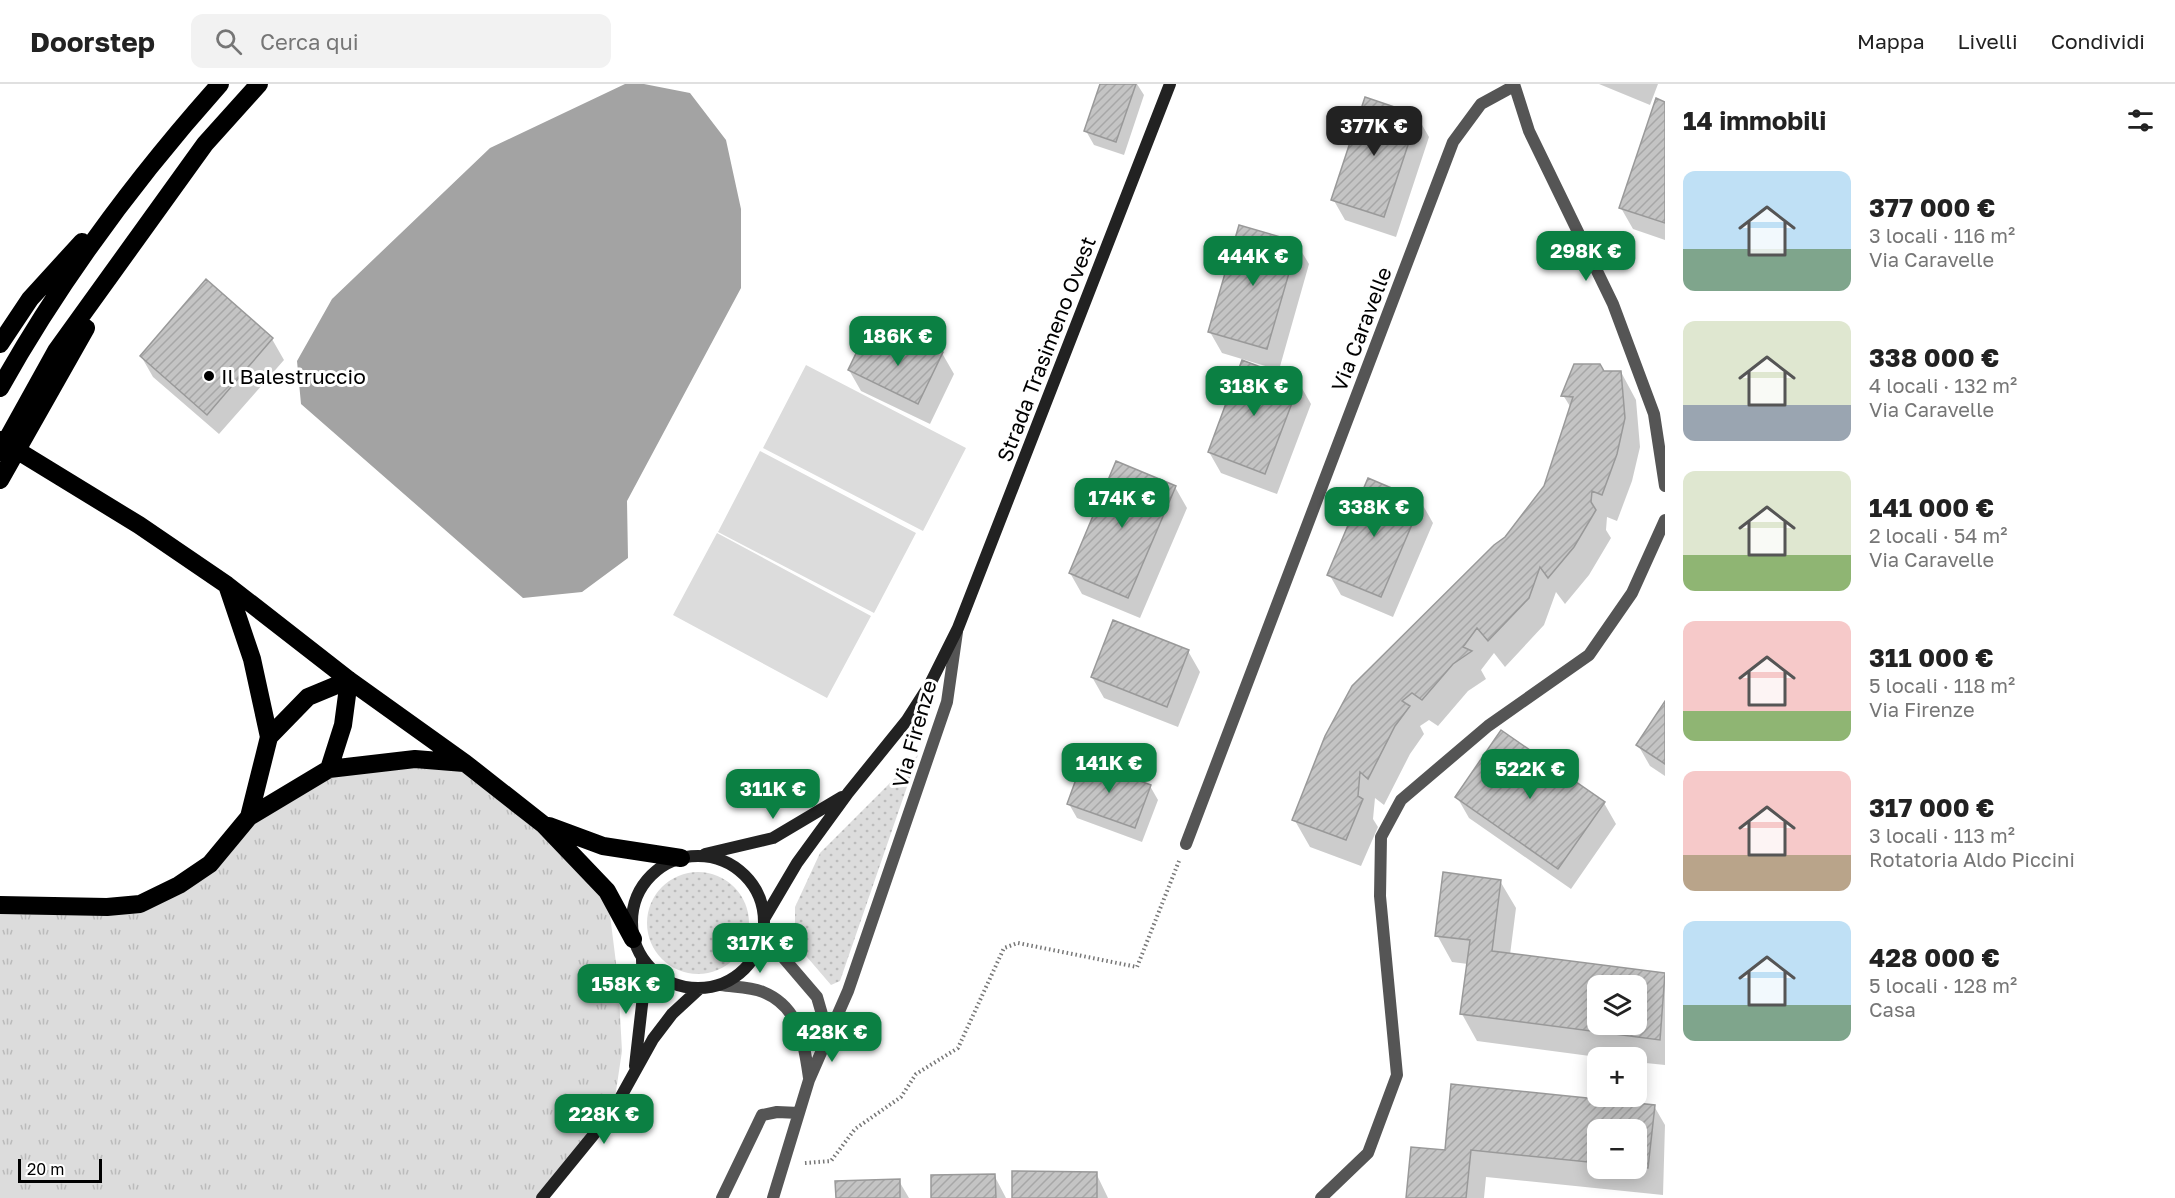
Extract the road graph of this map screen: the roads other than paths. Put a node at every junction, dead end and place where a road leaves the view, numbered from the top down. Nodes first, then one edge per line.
1 (220, 84) edge
2 (259, 84) edge
3 (1170, 84) edge
4 (1514, 85) edge
5 (130, 190) junction
6 (132, 245) junction
7 (0, 344) edge
8 (0, 388) edge
9 (0, 440) edge
10 (0, 452) edge
11 (0, 480) edge
12 (1665, 486) edge
13 (1665, 520) edge
14 (227, 585) junction
15 (958, 628) junction
16 (348, 680) junction
17 (269, 737) junction
18 (465, 763) junction
19 (329, 769) junction
20 (848, 793) junction
21 (249, 818) junction
22 (544, 825) junction
23 (1186, 844) road end
24 (700, 855) junction
25 (681, 858) junction
26 (0, 890) edge
27 (0, 905) edge
28 (35, 905) junction
29 (764, 919) junction
30 (763, 934) junction
31 (633, 939) junction
32 (642, 959) junction
33 (721, 985) junction
34 (699, 989) junction
35 (828, 1035) junction
36 (634, 1071) junction
37 (809, 1080) junction
38 (799, 1113) junction
39 (542, 1198) edge
40 (722, 1198) edge
41 (773, 1198) edge
42 (1321, 1198) edge

1 - 5 highway
2 - 6 highway
3 - 15 main road, Strada Trasimeno Ovest
4 - 12 street, Via Caravelle
4 - 23 street, Via Caravelle
5 - 7 highway
5 - 8 highway
6 - 10 highway
6 - 11 highway
9 - 14 highway
13 - 42 street
14 - 16 highway
14 - 17 highway
15 - 20 main road, Via Firenze
15 - 35 street, Via Firenze
16 - 17 highway
16 - 18 highway
16 - 19 highway
17 - 21 highway
18 - 19 highway
18 - 22 highway
19 - 21 highway
20 - 24 main road, Via Firenze
20 - 29 main road, Via Firenze
21 - 28 highway
22 - 25 highway
22 - 31 highway
24 - 25 main road
24 - 29 main road
25 - 31 main road
26 - 28 highway
27 - 28 highway
29 - 30 main road
30 - 33 main road
30 - 35 street
31 - 32 main road
32 - 34 main road
32 - 36 main road
33 - 34 main road
33 - 37 street
34 - 36 main road
35 - 37 street, Via Firenze
36 - 39 main road
37 - 38 street, Via Firenze
38 - 40 street
38 - 41 street, Via Firenze

